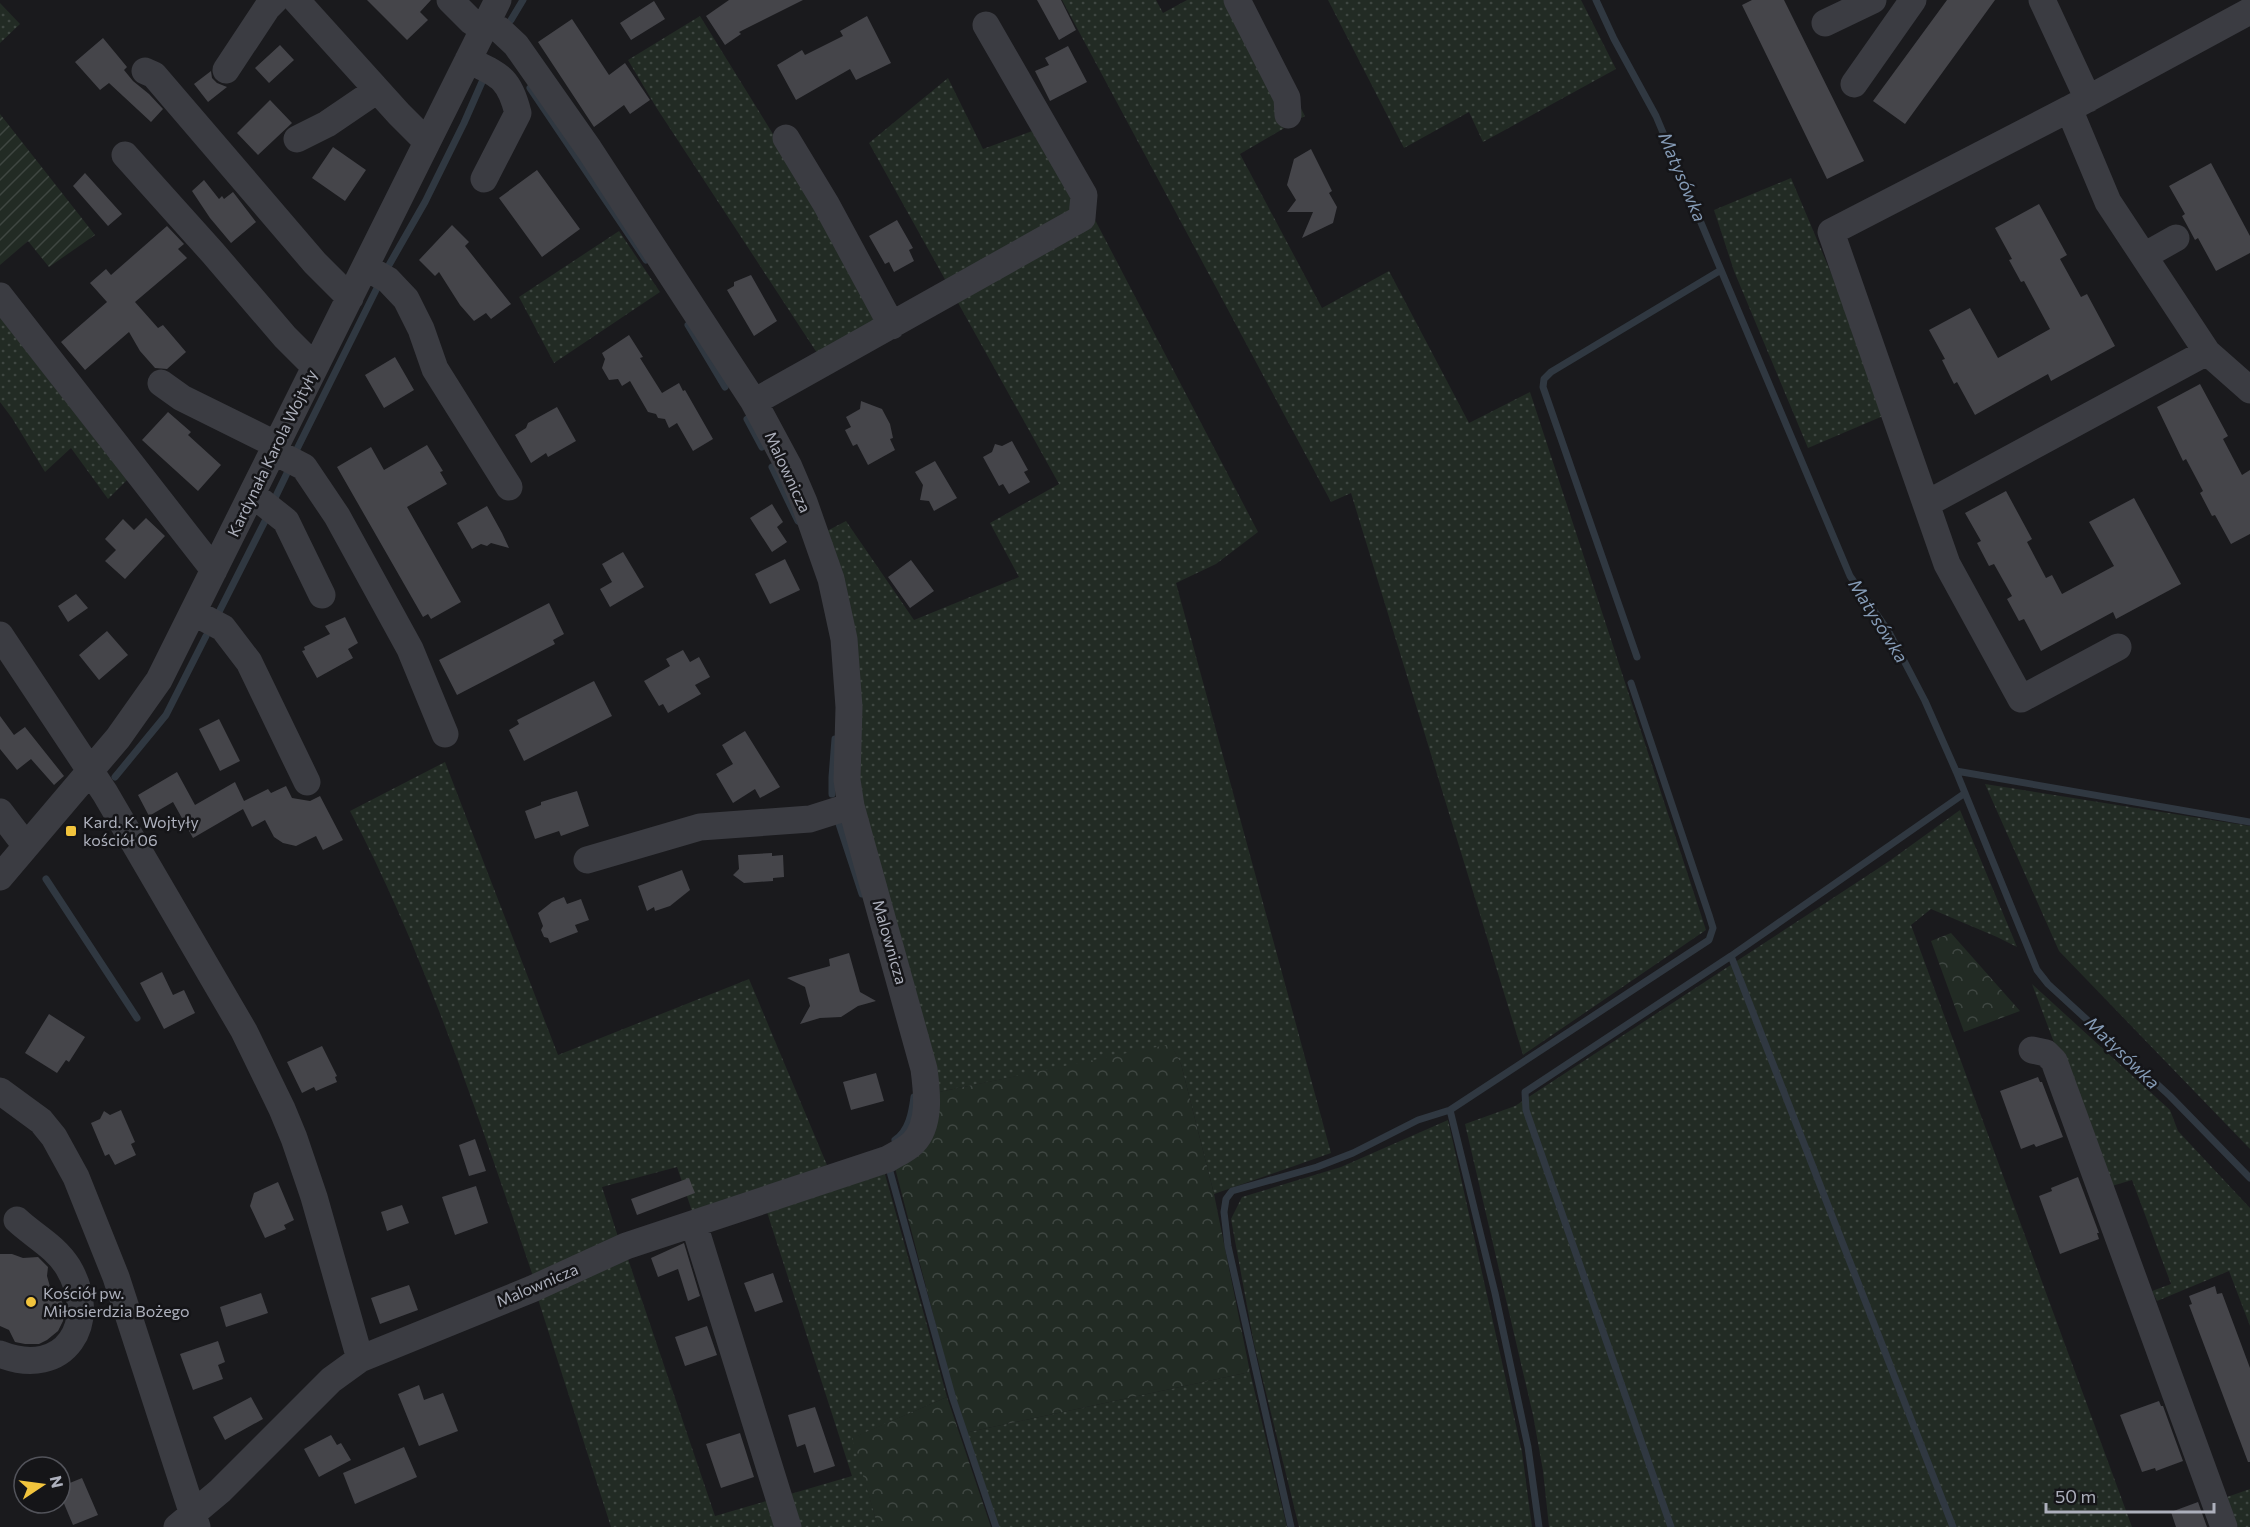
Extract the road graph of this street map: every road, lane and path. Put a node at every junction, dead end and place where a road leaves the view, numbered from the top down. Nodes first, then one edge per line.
1 (275, 0) edge
2 (296, 0) edge
3 (314, 0) edge
4 (450, 0) edge
5 (1236, 0) edge
6 (1873, 0) edge
7 (1913, 0) edge
8 (2042, 0) edge
9 (2250, 10) edge
10 (490, 17) edge
11 (1825, 23) dead end
12 (986, 25) dead end
13 (468, 60) junction
14 (226, 70) dead end
15 (145, 71) dead end
16 (1854, 84) dead end
17 (377, 90) junction
18 (2078, 104) junction
19 (1288, 115) dead end
20 (432, 133) junction
21 (786, 138) dead end
22 (297, 139) dead end
23 (125, 155) dead end
24 (483, 179) dead end
25 (2176, 238) dead end
26 (2144, 256) junction
27 (376, 273) junction
28 (0, 296) edge
29 (350, 298) junction
30 (892, 326) junction
31 (2207, 352) junction
32 (315, 367) junction
33 (161, 383) dead end
34 (2250, 390) edge
35 (754, 402) junction
36 (134, 441) dead end
37 (275, 448) junction
38 (509, 487) dead end
39 (252, 494) junction
40 (1926, 504) junction
41 (218, 562) junction
42 (322, 595) dead end
43 (193, 612) junction
44 (0, 635) edge
45 (2118, 647) dead end
46 (445, 734) dead end
47 (90, 771) junction
48 (307, 782) dead end
49 (851, 806) junction
50 (0, 812) edge
51 (26, 846) junction
52 (587, 860) dead end
53 (0, 877) edge
54 (2031, 1050) dead end
55 (0, 1091) edge
56 (15, 1223) edge
57 (694, 1224) junction
58 (0, 1354) edge
59 (360, 1359) junction
60 (189, 1522) edge
61 (788, 1527) edge
62 (2224, 1527) edge

1 - 14 street
2 - 17 street
3 - 20 street
4 - 10 street, Malownicza
5 - 19 street
6 - 11 street
7 - 16 street
8 - 18 street
9 - 18 street
10 - 13 street, Kardynała Karola Wojtyły
10 - 35 street, Malownicza
12 - 30 street
13 - 20 street, Kardynała Karola Wojtyły
13 - 24 street
15 - 29 street
17 - 20 street
17 - 22 street
18 - 26 street
18 - 40 street
20 - 27 street, Kardynała Karola Wojtyły
21 - 30 street
23 - 32 street
25 - 26 street
26 - 31 street
27 - 29 street, Kardynała Karola Wojtyły
27 - 38 street
28 - 41 street
29 - 32 street, Kardynała Karola Wojtyły
30 - 35 street
31 - 34 street
31 - 40 street
32 - 37 street, Kardynała Karola Wojtyły
33 - 37 street
35 - 49 street, Malownicza
36 - 41 street
37 - 39 street, Kardynała Karola Wojtyły
37 - 46 street
39 - 41 street, Kardynała Karola Wojtyły
39 - 42 street
40 - 45 street
41 - 43 street, Kardynała Karola Wojtyły
43 - 47 street, Kardynała Karola Wojtyły
43 - 48 street
44 - 47 street
47 - 51 street, Kardynała Karola Wojtyły
47 - 59 street
49 - 52 street
49 - 57 street, Malownicza
50 - 51 street
51 - 53 street, Kardynała Karola Wojtyły
54 - 62 street
55 - 60 street, Malownicza
56 - 58 street
57 - 59 street, Malownicza
57 - 61 street
59 - 60 street, Malownicza

